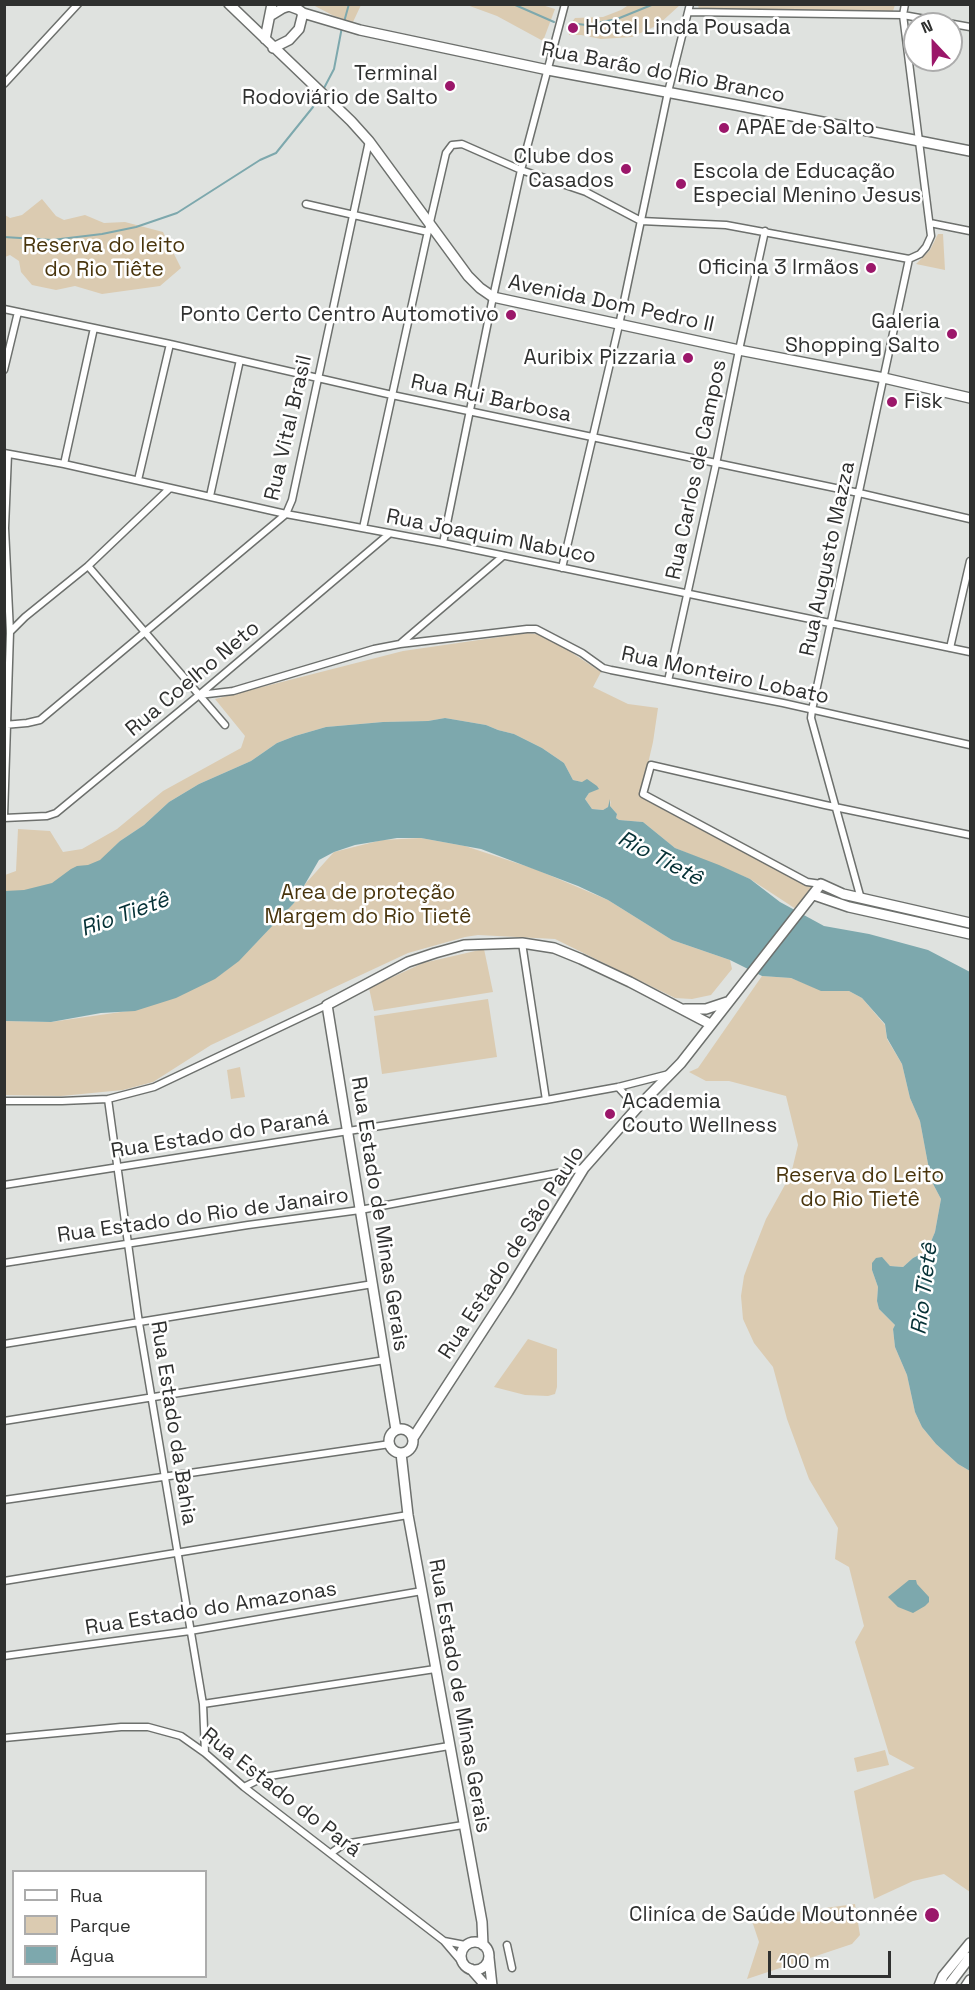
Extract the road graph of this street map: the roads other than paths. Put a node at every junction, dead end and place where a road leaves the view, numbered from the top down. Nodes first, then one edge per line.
1 (78, 4) edge
2 (229, 4) edge
3 (272, 4) edge
4 (565, 4) edge
5 (690, 4) edge
6 (297, 8) edge
7 (689, 12) junction
8 (903, 15) edge
9 (270, 16) junction
10 (265, 39) junction
11 (273, 48) junction
12 (548, 70) junction
13 (910, 72) edge
14 (4, 84) edge
15 (668, 92) junction
16 (369, 141) junction
17 (919, 141) junction
18 (970, 151) edge
19 (522, 170) junction
20 (306, 204) dead end
21 (352, 214) junction
22 (641, 221) junction
23 (930, 223) junction
24 (429, 227) junction
25 (765, 231) junction
26 (970, 231) edge
27 (909, 259) junction
28 (493, 297) junction
29 (4, 309) edge
30 (18, 312) junction
31 (619, 325) junction
32 (94, 328) junction
33 (170, 344) junction
34 (739, 350) junction
35 (240, 360) junction
36 (4, 370) edge
37 (884, 378) junction
38 (319, 379) junction
39 (392, 395) junction
40 (970, 398) edge
41 (470, 411) junction
42 (593, 437) junction
43 (6, 454) edge
44 (64, 464) junction
45 (716, 464) junction
46 (138, 480) junction
47 (170, 488) junction
48 (859, 494) junction
49 (210, 496) junction
50 (286, 514) junction
51 (970, 519) edge
52 (363, 528) junction
53 (388, 534) junction
54 (443, 543) junction
55 (502, 556) junction
56 (970, 561) edge
57 (88, 566) junction
58 (562, 568) junction
59 (688, 593) junction
60 (830, 624) junction
61 (145, 633) junction
62 (8, 634) edge
63 (400, 644) junction
64 (950, 648) junction
65 (970, 652) edge
66 (668, 681) junction
67 (200, 695) junction
68 (812, 710) junction
69 (6, 725) edge
70 (225, 725) dead end
71 (970, 745) edge
72 (837, 807) junction
73 (4, 818) edge
74 (970, 835) edge
75 (807, 882) junction
76 (821, 884) junction
77 (814, 894) junction
78 (861, 899) junction
79 (970, 923) edge
80 (970, 934) edge
81 (522, 943) junction
82 (729, 1001) junction
83 (327, 1005) junction
84 (677, 1008) junction
85 (705, 1009) junction
86 (712, 1022) junction
87 (669, 1074) junction
88 (618, 1087) junction
89 (108, 1099) junction
90 (546, 1100) junction
91 (4, 1101) edge
92 (638, 1108) junction
93 (346, 1132) junction
94 (117, 1167) junction
95 (584, 1168) junction
96 (4, 1185) edge
97 (360, 1210) junction
98 (129, 1244) junction
99 (4, 1263) edge
100 (373, 1284) junction
101 (140, 1323) junction
102 (4, 1344) edge
103 (385, 1360) junction
104 (153, 1397) junction
105 (4, 1421) edge
106 (396, 1430) junction
107 (413, 1438) junction
108 (390, 1444) junction
109 (401, 1453) junction
110 (166, 1476) junction
111 (4, 1500) edge
112 (408, 1515) junction
113 (178, 1553) junction
114 (4, 1581) edge
115 (422, 1591) junction
116 (190, 1631) junction
117 (4, 1656) edge
118 (435, 1669) junction
119 (203, 1704) junction
120 (4, 1738) edge
121 (449, 1746) junction
122 (205, 1753) junction
123 (244, 1787) junction
124 (463, 1825) junction
125 (331, 1853) junction
126 (444, 1941) junction
127 (970, 1943) edge
128 (507, 1944) dead end
129 (465, 1945) junction
130 (483, 1945) junction
131 (970, 1957) edge
132 (489, 1958) junction
133 (461, 1961) junction
134 (512, 1968) dead end
135 (471, 1969) junction
136 (970, 1980) edge
137 (486, 1986) edge
138 (492, 1986) edge
139 (939, 1986) edge
140 (948, 1986) edge
141 (966, 1986) edge

1 - 14 street
2 - 10 street, Avenida Dom Pedro II
3 - 9 street
4 - 12 street
5 - 7 street
6 - 9 street
6 - 11 street
6 - 12 street, Rua Barão do Rio Branco
7 - 8 street
7 - 15 street
9 - 10 street
10 - 11 street, Avenida Dom Pedro II
11 - 16 street, Avenida Dom Pedro II
12 - 15 street, Rua Barão do Rio Branco
12 - 19 street
13 - 17 street
15 - 17 street, Rua Barão do Rio Branco
15 - 22 street
16 - 21 street, Rua Vital Brasil
16 - 24 street, Avenida Dom Pedro II
17 - 18 street, Rua Barão do Rio Branco
17 - 23 street
19 - 22 street
19 - 24 street
19 - 28 street
20 - 21 street
21 - 24 street
21 - 38 street, Rua Vital Brasil
22 - 25 street
22 - 31 street
23 - 26 street
23 - 27 street
24 - 28 street, Avenida Dom Pedro II
24 - 39 street
25 - 27 street
25 - 34 street, Rua Carlos de Campos
27 - 37 street, Rua Augusto Mazza
28 - 31 street, Avenida Dom Pedro II
28 - 41 street
29 - 30 street, Rua Rui Barbosa
30 - 32 street, Rua Rui Barbosa
30 - 36 street
31 - 34 street, Avenida Dom Pedro II
31 - 42 street
32 - 33 street, Rua Rui Barbosa
32 - 44 street
33 - 35 street, Rua Rui Barbosa
33 - 46 street
34 - 37 street, Avenida Dom Pedro II
34 - 45 street, Rua Carlos de Campos
35 - 38 street, Rua Rui Barbosa
35 - 49 street
37 - 40 street, Avenida Dom Pedro II
37 - 48 street, Rua Augusto Mazza
38 - 39 street, Rua Rui Barbosa
38 - 50 street, Rua Vital Brasil
39 - 41 street, Rua Rui Barbosa
39 - 52 street
41 - 42 street, Rua Rui Barbosa
41 - 54 street
42 - 45 street, Rua Rui Barbosa
42 - 58 street
43 - 44 street, Rua Joaquim Nabuco
43 - 62 street
44 - 46 street, Rua Joaquim Nabuco
45 - 48 street, Rua Rui Barbosa
45 - 59 street, Rua Carlos de Campos
46 - 47 street, Rua Joaquim Nabuco
47 - 49 street, Rua Joaquim Nabuco
47 - 57 street
48 - 51 street, Rua Rui Barbosa
48 - 60 street, Rua Augusto Mazza
49 - 50 street, Rua Joaquim Nabuco
50 - 52 street, Rua Joaquim Nabuco
50 - 61 street, Rua Vital Brasil
52 - 53 street, Rua Joaquim Nabuco
53 - 54 street, Rua Joaquim Nabuco
53 - 67 street, Rua Coelho Neto
54 - 55 street, Rua Joaquim Nabuco
55 - 58 street, Rua Joaquim Nabuco
55 - 63 street
56 - 64 street
57 - 61 street
57 - 62 street
58 - 59 street, Rua Joaquim Nabuco
59 - 60 street, Rua Joaquim Nabuco
59 - 66 street, Rua Carlos de Campos
60 - 64 street, Rua Joaquim Nabuco
60 - 68 street, Rua Augusto Mazza
61 - 67 street
61 - 69 street, Rua Vital Brasil
62 - 69 street
63 - 66 street, Rua Monteiro Lobato
63 - 67 street, Rua Monteiro Lobato
64 - 65 street, Rua Joaquim Nabuco
66 - 68 street, Rua Monteiro Lobato
67 - 70 street
67 - 73 street, Rua Coelho Neto
68 - 71 street, Rua Monteiro Lobato
68 - 72 street, Rua Augusto Mazza
69 - 73 street
72 - 74 street
72 - 75 street
72 - 78 street, Rua Augusto Mazza
75 - 76 street
75 - 77 street
76 - 77 street, Rua Estado de São Paulo
76 - 78 street
77 - 80 street
77 - 82 street, Rua Estado de São Paulo
78 - 79 street
81 - 83 street
81 - 84 street
81 - 90 street
82 - 85 street
82 - 86 street, Rua Estado de São Paulo
83 - 89 street
83 - 93 street, Rua Estado de Minas Gerais
84 - 85 street
84 - 86 street
85 - 86 street
86 - 87 street, Rua Estado de São Paulo
87 - 88 street, Rua Estado do Paraná
87 - 92 street, Rua Estado de São Paulo
88 - 90 street, Rua Estado do Paraná
88 - 92 street
89 - 91 street
89 - 94 street, Rua Estado da Bahia
90 - 93 street, Rua Estado do Paraná
92 - 95 street, Rua Estado de São Paulo
93 - 94 street, Rua Estado do Paraná
93 - 97 street, Rua Estado de Minas Gerais
94 - 96 street, Rua Estado do Paraná
94 - 98 street, Rua Estado da Bahia
95 - 97 street, Rua Estado do Rio de Janairo
95 - 107 street, Rua Estado de São Paulo
97 - 98 street, Rua Estado do Rio de Janairo
97 - 100 street, Rua Estado de Minas Gerais
98 - 99 street, Rua Estado do Rio de Janairo
98 - 101 street, Rua Estado da Bahia
100 - 101 street
100 - 103 street, Rua Estado de Minas Gerais
101 - 102 street
101 - 104 street, Rua Estado da Bahia
103 - 104 street
103 - 106 street, Rua Estado de Minas Gerais
104 - 105 street
104 - 110 street, Rua Estado da Bahia
106 - 107 street
106 - 108 street
107 - 109 street
108 - 109 street
108 - 110 street
109 - 112 street, Rua Estado de Minas Gerais
110 - 111 street
110 - 113 street, Rua Estado da Bahia
112 - 113 street
112 - 115 street, Rua Estado de Minas Gerais
113 - 114 street
113 - 116 street, Rua Estado da Bahia
115 - 116 street, Rua Estado do Amazonas
115 - 118 street, Rua Estado de Minas Gerais
116 - 117 street, Rua Estado do Amazonas
116 - 119 street, Rua Estado da Bahia
118 - 119 street
118 - 121 street, Rua Estado de Minas Gerais
119 - 122 street, Rua Estado da Bahia
120 - 122 street, Rua Estado do Pará
121 - 123 street
121 - 124 street, Rua Estado de Minas Gerais
122 - 123 street, Rua Estado do Pará
123 - 125 street, Rua Estado do Pará
124 - 125 street
124 - 130 street, Rua Estado de Minas Gerais
125 - 126 street, Rua Estado do Pará
126 - 129 street
126 - 133 street
127 - 139 street
128 - 134 street
129 - 130 street
129 - 133 street
130 - 132 street, Rua Estado de Minas Gerais
131 - 140 street
132 - 135 street
132 - 138 street, Rua Estado de Minas Gerais
133 - 135 street
135 - 137 street
136 - 141 street

